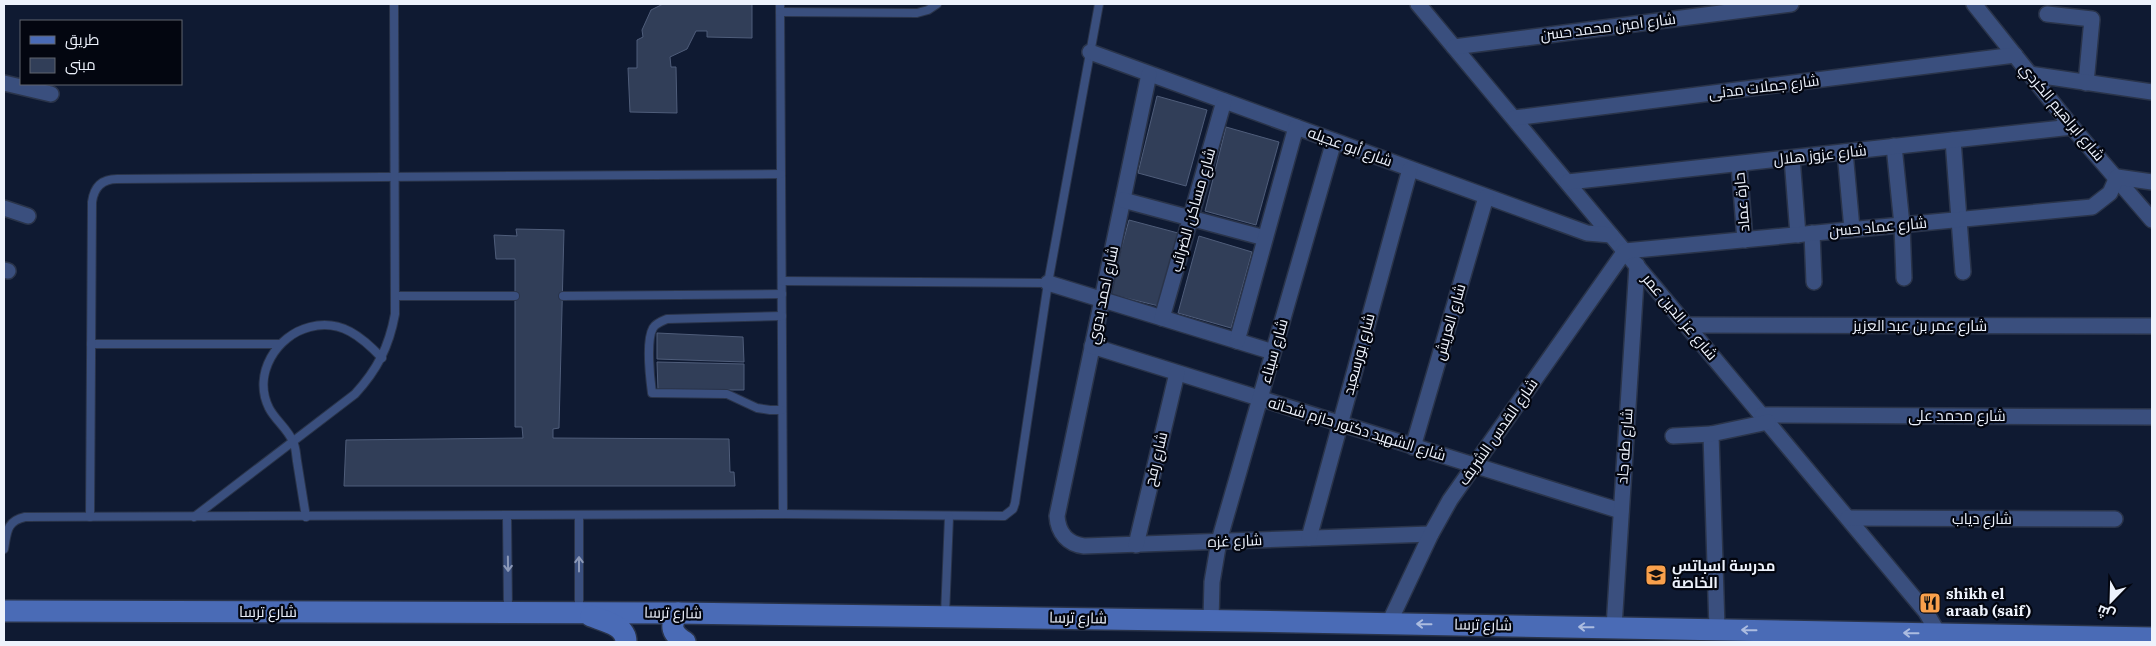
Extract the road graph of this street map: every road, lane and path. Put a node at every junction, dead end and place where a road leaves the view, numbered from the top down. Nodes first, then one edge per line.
1 (394, 4) edge
2 (937, 4) edge
3 (1099, 4) edge
4 (1418, 4) edge
5 (1791, 4) edge
6 (1974, 4) edge
7 (780, 8) edge
8 (2047, 14) dead end
9 (1454, 46) junction
10 (1090, 52) junction
11 (2015, 55) junction
12 (1149, 74) junction
13 (2030, 74) junction
14 (2086, 82) junction
15 (4, 83) edge
16 (2152, 92) edge
17 (51, 94) dead end
18 (1224, 101) junction
19 (1514, 118) junction
20 (1296, 127) junction
21 (2072, 127) junction
22 (1952, 140) junction
23 (1334, 141) junction
24 (1894, 146) junction
25 (1846, 152) junction
26 (1792, 158) junction
27 (1738, 164) junction
28 (1410, 169) junction
29 (781, 174) junction
30 (395, 176) junction
31 (2117, 177) junction
32 (1568, 182) junction
33 (2152, 182) edge
34 (1486, 197) junction
35 (1122, 200) junction
36 (4, 208) edge
37 (28, 216) dead end
38 (1190, 218) junction
39 (1959, 219) junction
40 (2152, 220) edge
41 (1902, 225) junction
42 (1852, 230) junction
43 (1805, 234) junction
44 (1611, 235) junction
45 (1265, 238) junction
46 (1745, 240) junction
47 (1625, 251) junction
48 (1637, 265) junction
49 (1963, 272) dead end
50 (1904, 278) dead end
51 (782, 281) junction
52 (1814, 282) dead end
53 (1048, 283) junction
54 (782, 294) junction
55 (395, 296) junction
56 (515, 296) dead end
57 (563, 296) dead end
58 (1102, 300) junction
59 (782, 316) junction
60 (1162, 318) junction
61 (1687, 325) junction
62 (2152, 326) edge
63 (1237, 341) junction
64 (91, 344) junction
65 (279, 344) junction
66 (1092, 346) junction
67 (1273, 352) junction
68 (382, 358) junction
69 (1177, 373) junction
70 (1260, 399) junction
71 (782, 410) junction
72 (2152, 417) edge
73 (1765, 419) junction
74 (1340, 424) junction
75 (1711, 434) junction
76 (1672, 436) dead end
77 (294, 442) junction
78 (1413, 447) junction
79 (1473, 466) junction
80 (1621, 511) junction
81 (783, 514) junction
82 (579, 515) junction
83 (507, 516) junction
84 (1057, 516) joint
85 (194, 517) junction
86 (306, 517) junction
87 (949, 517) junction
88 (90, 518) junction
89 (1848, 518) junction
90 (2115, 519) dead end
91 (1431, 534) junction
92 (1308, 538) junction
93 (1219, 541) junction
94 (1136, 544) junction
95 (4, 549) edge
96 (4, 611) edge
97 (508, 612) junction
98 (581, 612) junction
99 (678, 613) junction
100 (945, 617) junction
101 (1211, 620) junction
102 (1389, 623) junction
103 (1614, 627) junction
104 (1717, 629) junction
105 (1938, 633) junction
106 (2152, 638) edge
107 (626, 642) edge
108 (685, 642) edge

1 - 30 lane
2 - 7 lane
3 - 10 lane
4 - 9 street, شارع عز الدين عمر
5 - 9 street, شارع امين محمد حسن
6 - 11 street, شارع ابراهيم الكردي
7 - 29 lane
8 - 14 street
9 - 19 street, شارع عز الدين عمر
10 - 12 street, شارع أبو عجيله
10 - 53 lane
11 - 13 street, شارع ابراهيم الكردي
11 - 19 street, شارع جملات مدنى
12 - 18 street, شارع أبو عجيله
12 - 35 street, شارع احمد بدوي
13 - 14 street
13 - 21 street, شارع ابراهيم الكردي
14 - 16 street
15 - 17 street
18 - 20 street, شارع أبو عجيله
18 - 38 street, شارع مساكن الضرائب
19 - 32 street, شارع عز الدين عمر
20 - 23 street, شارع أبو عجيله
20 - 45 street
21 - 22 street, شارع عزوز هلال
21 - 31 street, شارع ابراهيم الكردي
22 - 24 street, شارع عزوز هلال
22 - 39 street
23 - 28 street, شارع أبو عجيله
23 - 67 street, شارع سيناء
24 - 25 street, شارع عزوز هلال
24 - 41 street
25 - 26 street, شارع عزوز هلال
25 - 42 street
26 - 27 street, شارع عزوز هلال
26 - 43 street
27 - 32 street, شارع عزوز هلال
27 - 46 street, حارة عماد
28 - 34 street, شارع أبو عجيله
28 - 74 street, شارع بورسعيد
29 - 30 lane
29 - 51 lane
30 - 55 lane
30 - 64 lane
31 - 33 street
31 - 39 street, شارع عماد حسن
31 - 40 street, شارع ابراهيم الكردي
32 - 44 street, شارع عز الدين عمر
34 - 44 street, شارع أبو عجيله
34 - 78 street, شارع العريش
35 - 38 street
35 - 58 street, شارع احمد بدوي
36 - 37 street
38 - 45 street
38 - 60 street, شارع مساكن الضرائب
39 - 41 street, شارع عماد حسن
39 - 49 street
41 - 42 street, شارع عماد حسن
41 - 50 street
42 - 43 street, شارع عماد حسن
43 - 46 street, شارع عماد حسن
43 - 52 street
44 - 47 street, شارع عز الدين عمر
45 - 63 street
46 - 47 street, شارع عماد حسن
47 - 48 street, شارع عز الدين عمر
47 - 79 street, شارع القدس الشريف
48 - 61 street, شارع عز الدين عمر
48 - 80 street, شارع طه جاد
51 - 53 lane
51 - 54 lane
53 - 58 street
53 - 87 lane
54 - 57 lane
54 - 59 lane
55 - 56 lane
55 - 68 lane
58 - 60 street
58 - 66 street, شارع احمد بدوي
59 - 71 lane
59 - 71 lane
60 - 63 street
61 - 62 street, شارع عمر بن عبد العزيز
61 - 73 street, شارع عز الدين عمر
63 - 67 street
64 - 65 lane
64 - 88 lane
65 - 68 lane
65 - 77 lane
66 - 69 street, شارع الشهيد دكتور حازم شحاته
66 - 84 street, شارع احمد بدوي
67 - 70 street, شارع سيناء
68 - 77 lane
69 - 70 street, شارع الشهيد دكتور حازم شحاته
69 - 94 street, شارع رفح
70 - 74 street, شارع الشهيد دكتور حازم شحاته
70 - 93 street, شارع سيناء
71 - 81 lane
72 - 73 street, شارع محمد على
73 - 75 street, شارع محمد على
73 - 89 street, شارع عز الدين عمر
74 - 78 street, شارع الشهيد دكتور حازم شحاته
74 - 92 street, شارع بورسعيد
75 - 76 street, شارع محمد على
75 - 104 street
77 - 85 lane
77 - 86 lane
78 - 79 street, شارع الشهيد دكتور حازم شحاته
79 - 80 street, شارع الشهيد دكتور حازم شحاته
79 - 91 street, شارع القدس الشريف
80 - 103 street, شارع طه جاد
81 - 82 lane
81 - 87 lane
82 - 83 lane
98 -> 82 lane
83 - 86 lane
83 -> 97 lane
84 - 94 street, شارع غزه
85 - 86 lane
85 - 88 lane
87 - 100 lane
88 - 95 lane
89 - 90 street, شارع دياب
89 - 105 street, شارع عز الدين عمر
91 - 92 street, شارع غزه
91 - 102 street, شارع القدس الشريف
92 - 93 street, شارع غزه
93 - 94 street, شارع غزه
93 - 101 street, شارع سيناء
96 - 97 main road, شارع ترسا
97 - 98 main road, شارع ترسا
98 - 99 main road, شارع ترسا
98 - 107 main road
99 - 100 main road, شارع ترسا
99 - 108 main road
100 - 101 main road, شارع ترسا
101 - 102 main road, شارع ترسا
103 -> 102 main road, شارع ترسا
103 - 104 main road, شارع ترسا
105 -> 104 main road, شارع ترسا
105 - 106 main road, شارع ترسا

